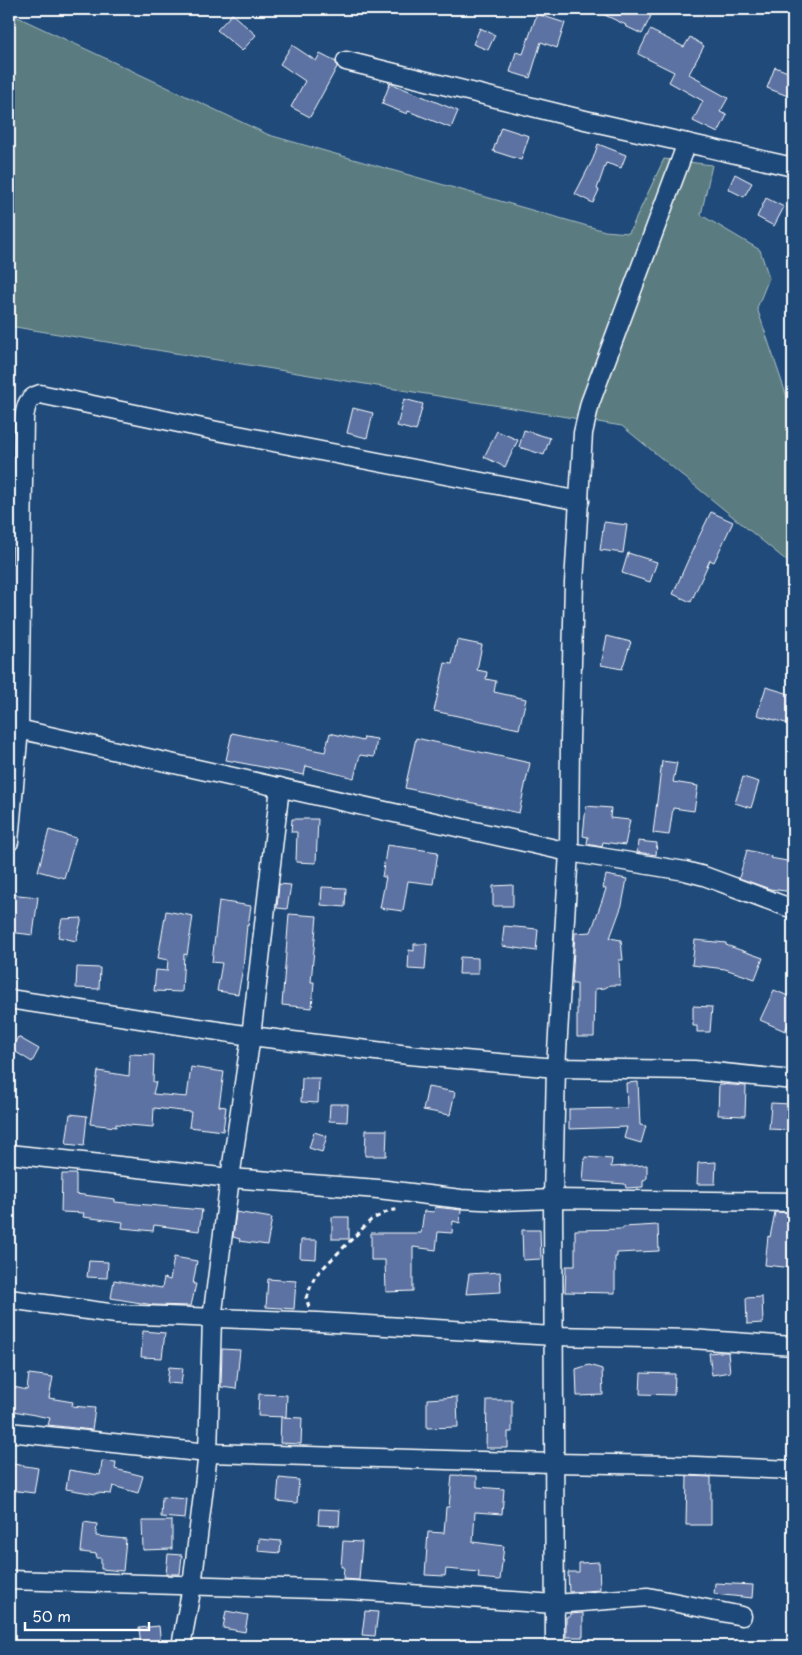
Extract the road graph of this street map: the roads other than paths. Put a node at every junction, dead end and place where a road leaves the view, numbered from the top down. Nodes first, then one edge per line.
1 (346, 61) dead end
2 (687, 143) junction
3 (793, 167) edge
4 (580, 501) junction
5 (14, 728) edge
6 (280, 787) junction
7 (9, 842) edge
8 (569, 852) junction
9 (793, 909) edge
10 (9, 999) edge
11 (251, 1036) junction
12 (556, 1068) junction
13 (793, 1080) edge
14 (9, 1154) edge
15 (230, 1178) junction
16 (553, 1199) junction
17 (793, 1202) edge
18 (9, 1299) edge
19 (212, 1319) junction
20 (554, 1336) junction
21 (793, 1346) edge
22 (9, 1432) edge
23 (208, 1453) junction
24 (553, 1464) junction
25 (793, 1470) edge
26 (9, 1580) edge
27 (192, 1586) junction
28 (555, 1604) junction
29 (742, 1616) dead end
30 (181, 1646) edge
31 (554, 1646) edge

1 - 2 street
2 - 3 street
2 - 4 street
4 - 5 street
4 - 8 street
5 - 6 street
5 - 7 street
6 - 8 street
6 - 11 street
8 - 9 street
8 - 12 street
10 - 11 street
11 - 12 street
11 - 15 street
12 - 13 street
12 - 16 street
14 - 15 street
15 - 16 street
15 - 19 street
16 - 17 street
16 - 20 street
18 - 19 street
19 - 20 street
19 - 23 street
20 - 21 street
20 - 24 street
22 - 23 street
23 - 24 street
23 - 27 street
24 - 25 street
24 - 28 street
26 - 27 street
27 - 28 street
27 - 30 street
28 - 29 street
28 - 31 street

